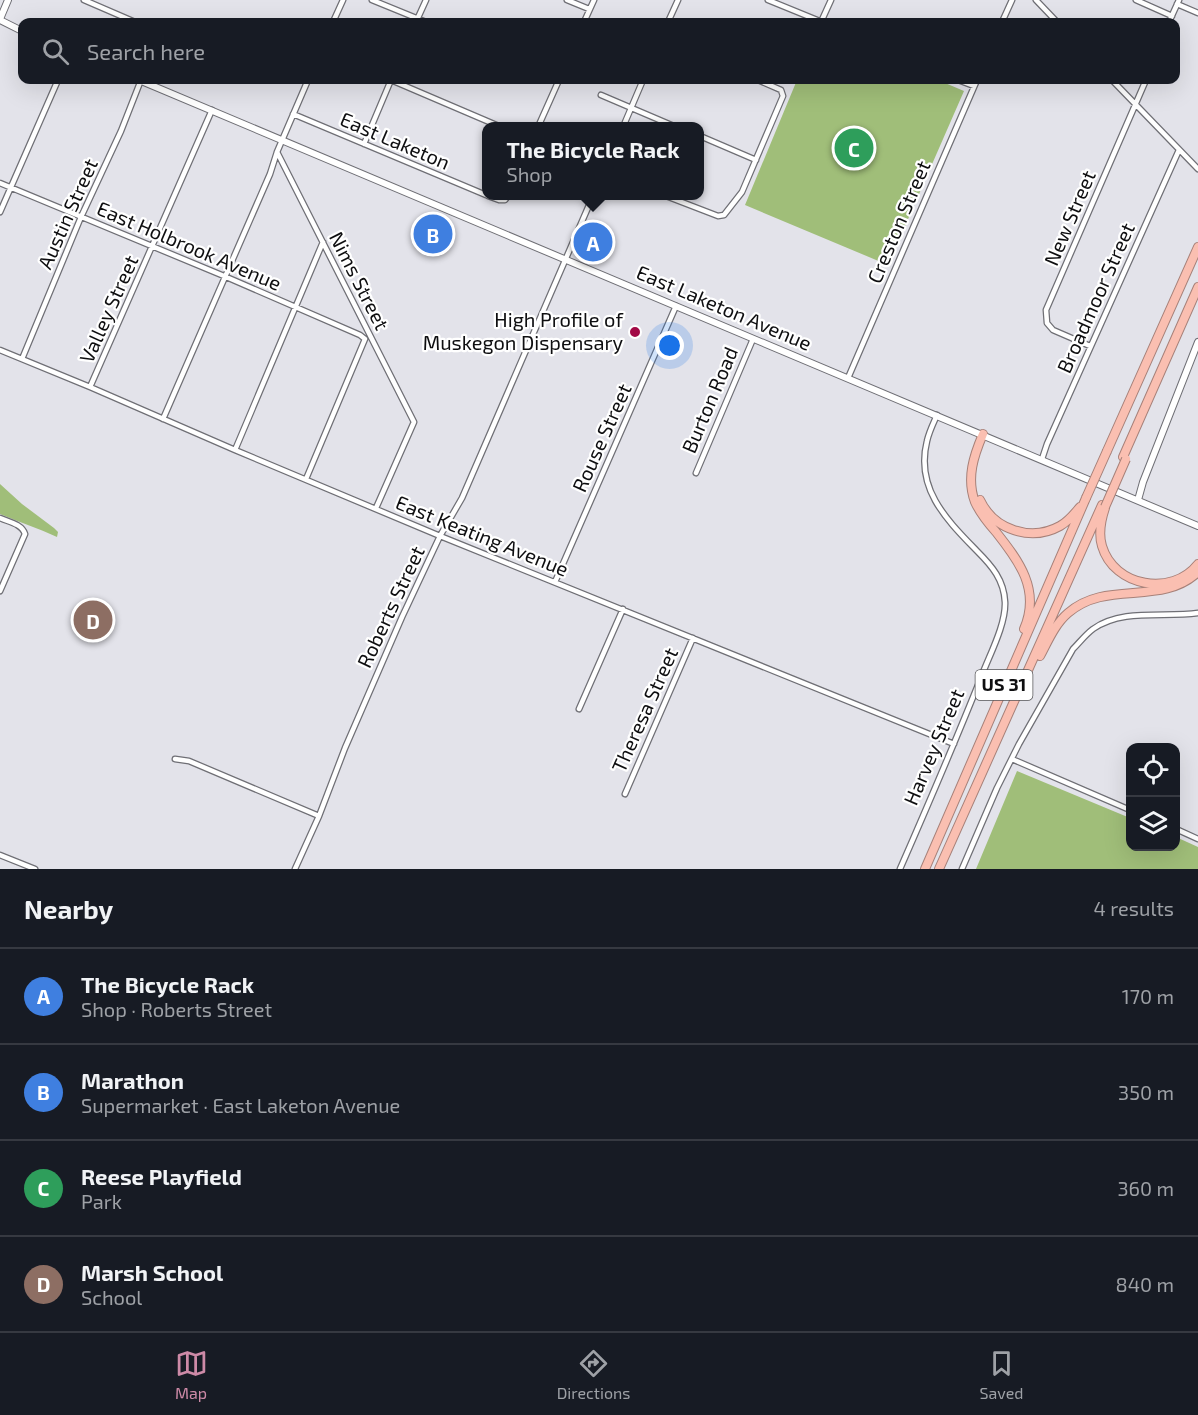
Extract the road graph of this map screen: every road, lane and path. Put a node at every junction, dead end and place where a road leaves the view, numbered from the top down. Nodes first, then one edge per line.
1 (8, 0) edge
2 (84, 0) edge
3 (343, 0) edge
4 (372, 0) edge
5 (426, 0) edge
6 (567, 0) edge
7 (594, 0) edge
8 (678, 0) edge
9 (768, 0) edge
10 (831, 0) edge
11 (1012, 0) edge
12 (1036, 0) edge
13 (1136, 0) edge
14 (1178, 2) edge
15 (589, 9) junction
16 (1198, 13) edge
17 (1172, 16) joint
18 (126, 18) edge
19 (335, 18) edge
20 (411, 18) edge
21 (418, 18) edge
22 (586, 18) edge
23 (670, 18) edge
24 (811, 18) edge
25 (823, 18) edge
26 (1004, 18) edge
27 (1053, 18) edge
28 (0, 19) edge
29 (18, 29) edge
30 (56, 84) edge
31 (138, 84) edge
32 (150, 84) edge
33 (306, 84) edge
34 (389, 84) edge
35 (401, 84) edge
36 (557, 84) edge
37 (641, 84) edge
38 (768, 84) edge
39 (969, 84) edge
40 (1116, 84) edge
41 (1144, 84) edge
42 (974, 86) joint
43 (601, 95) dead end
44 (1136, 104) junction
45 (631, 108) junction
46 (212, 110) junction
47 (293, 114) junction
48 (491, 122) edge
49 (540, 122) edge
50 (625, 122) edge
51 (666, 122) edge
52 (704, 138) edge
53 (282, 140) junction
54 (364, 144) junction
55 (1179, 150) junction
56 (277, 152) junction
57 (756, 160) junction
58 (1198, 169) edge
59 (0, 183) edge
60 (10, 187) junction
61 (482, 193) edge
62 (591, 200) edge
63 (678, 200) edge
64 (0, 212) edge
65 (81, 217) junction
66 (322, 242) junction
67 (153, 246) junction
68 (1198, 247) edge
69 (565, 259) junction
70 (224, 276) junction
71 (1198, 287) edge
72 (676, 306) junction
73 (295, 307) junction
74 (753, 339) junction
75 (1198, 342) edge
76 (1090, 346) junction
77 (0, 350) edge
78 (22, 359) junction
79 (848, 378) junction
80 (90, 387) junction
81 (937, 415) junction
82 (163, 419) junction
83 (983, 434) junction
84 (235, 450) junction
85 (1042, 459) junction
86 (696, 473) dead end
87 (306, 479) junction
88 (1086, 500) junction
89 (1138, 500) junction
90 (1103, 506) junction
91 (376, 508) junction
92 (0, 518) edge
93 (1198, 525) edge
94 (440, 536) junction
95 (1198, 564) edge
96 (1198, 572) edge
97 (555, 582) junction
98 (0, 591) edge
99 (623, 609) junction
100 (1198, 613) edge
101 (693, 638) junction
102 (1014, 662) junction
103 (1016, 699) junction
104 (579, 709) dead end
105 (954, 744) junction
106 (175, 759) dead end
107 (1012, 759) junction
108 (625, 794) dead end
109 (1126, 808) edge
110 (319, 816) junction
111 (1180, 831) edge
112 (1198, 839) edge
113 (0, 855) edge
114 (35, 869) edge
115 (295, 869) edge
116 (900, 869) edge
117 (924, 869) edge
118 (939, 869) edge
119 (962, 869) edge

1 - 28 main road
2 - 18 street
3 - 19 street
4 - 20 street
5 - 21 street
6 - 15 street
7 - 15 street
8 - 23 street
9 - 24 street
10 - 25 street
11 - 26 street
12 - 27 street
13 - 17 street
14 - 16 street
14 - 17 street
15 - 22 street
28 - 29 main road
30 - 60 street
31 - 65 street, Austin Street
32 - 46 main road, East Laketon Avenue
33 - 47 street
34 - 54 street
35 - 48 street
36 - 49 street
37 - 45 street
38 - 57 street
39 - 42 street
40 - 44 street
41 - 44 street, New Street
42 - 79 street, Creston Street
43 - 45 street
44 - 55 street
44 - 76 street, New Street
45 - 50 street
45 - 51 street
46 - 53 main road, East Laketon Avenue
46 - 67 street, Valley Street
47 - 53 street
47 - 54 street, East Laketon
52 - 57 street
53 - 56 street
53 - 69 main road, East Laketon Avenue
54 - 61 street, East Laketon
55 - 58 street
55 - 76 street, Broadmoor Street
56 - 66 street, Nims Street
56 - 70 street
57 - 63 street
59 - 60 street, East Holbrook Avenue
60 - 64 street
60 - 65 street, East Holbrook Avenue
62 - 69 street, Roberts Street
65 - 67 street, East Holbrook Avenue
65 - 78 street, Austin Street
66 - 73 street
66 - 91 street, Nims Street
67 - 70 street, East Holbrook Avenue
67 - 80 street, Valley Street
68 - 88 highway, US 31, bridge
69 - 72 main road, East Laketon Avenue
69 - 94 street, Roberts Street
70 - 73 street, East Holbrook Avenue
70 - 82 street
71 - 90 highway, US 31, bridge
72 - 74 main road, East Laketon Avenue
72 - 97 street, Rouse Street
73 - 84 street
73 - 87 street, East Holbrook Avenue
74 - 79 main road, East Laketon Avenue
74 - 86 street, Burton Road
75 - 89 main road
76 - 85 street, Broadmoor Street
77 - 78 street, East Keating Avenue
78 - 80 street, East Keating Avenue
79 - 81 main road, East Laketon Avenue
80 - 82 street, East Keating Avenue
81 - 83 main road, East Laketon Avenue
81 - 105 street, Harvey Street
82 - 84 street, East Keating Avenue
83 - 85 main road, East Laketon Avenue
83 - 88 highway
83 - 102 highway
84 - 87 street, East Keating Avenue
85 - 89 main road, East Laketon Avenue
87 - 91 street, East Keating Avenue
88 - 102 highway, US 31
89 - 93 main road, East Laketon Avenue
90 - 95 highway
90 - 103 highway, US 31
91 - 94 street, East Keating Avenue
92 - 98 street
94 - 97 street, East Keating Avenue
94 - 110 street, Roberts Street
96 - 103 highway
97 - 99 street, East Keating Avenue
99 - 101 street, East Keating Avenue
99 - 104 street
100 - 107 street
101 - 105 street, East Keating Avenue
101 - 108 street, Theresa Street
102 - 117 highway, US 31
103 - 118 highway, US 31
105 - 116 street, Harvey Street
106 - 110 street
107 - 109 street
107 - 119 street
110 - 115 street, Roberts Street
111 - 112 street
113 - 114 street

